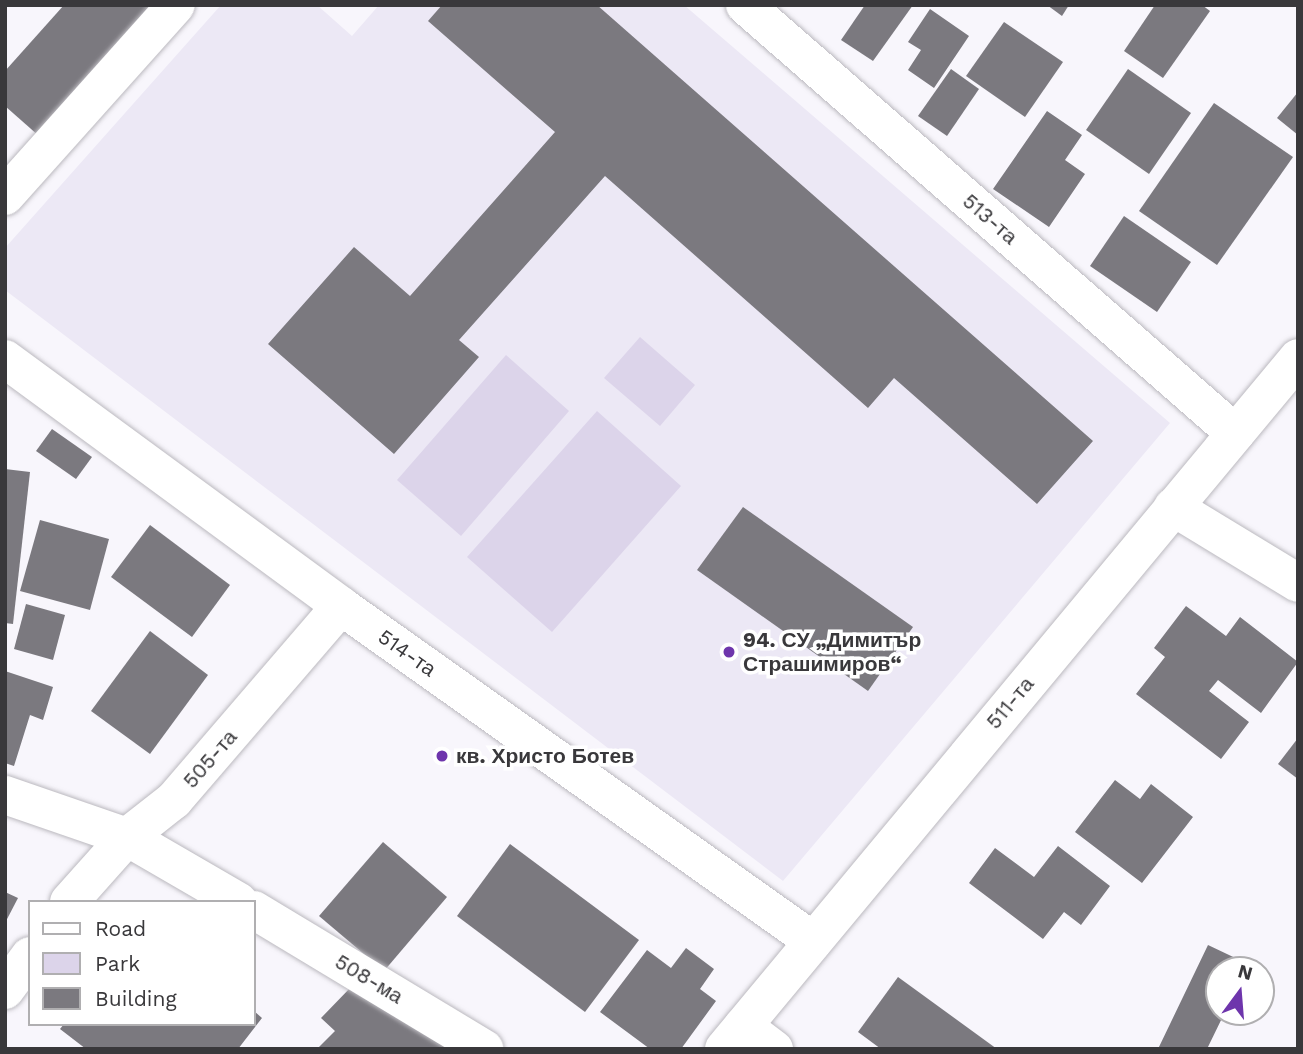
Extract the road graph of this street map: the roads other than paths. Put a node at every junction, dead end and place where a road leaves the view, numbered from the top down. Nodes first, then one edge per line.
1 (176, 5) edge
2 (745, 5) edge
3 (5, 196) edge
4 (1298, 358) edge
5 (5, 359) edge
6 (1235, 433) junction
7 (1173, 508) junction
8 (1298, 583) edge
9 (341, 606) junction
10 (5, 795) edge
11 (127, 837) junction
12 (71, 900) edge
13 (236, 900) edge
14 (256, 911) edge
15 (813, 941) junction
16 (28, 959) edge
17 (5, 990) edge
18 (733, 1037) edge
19 (484, 1049) edge
20 (774, 1049) edge

1 - 3 street
2 - 6 street, 513-та
4 - 6 street, 511-та
5 - 9 street, 514-та
6 - 7 street, 511-та
7 - 8 street
7 - 15 street, 511-та
9 - 11 street, 505-та
9 - 15 street, 514-та
10 - 11 street
11 - 12 street, 505-та
11 - 13 street
14 - 19 street, 508-ма
15 - 18 street, 511-та
16 - 17 street
18 - 20 street

